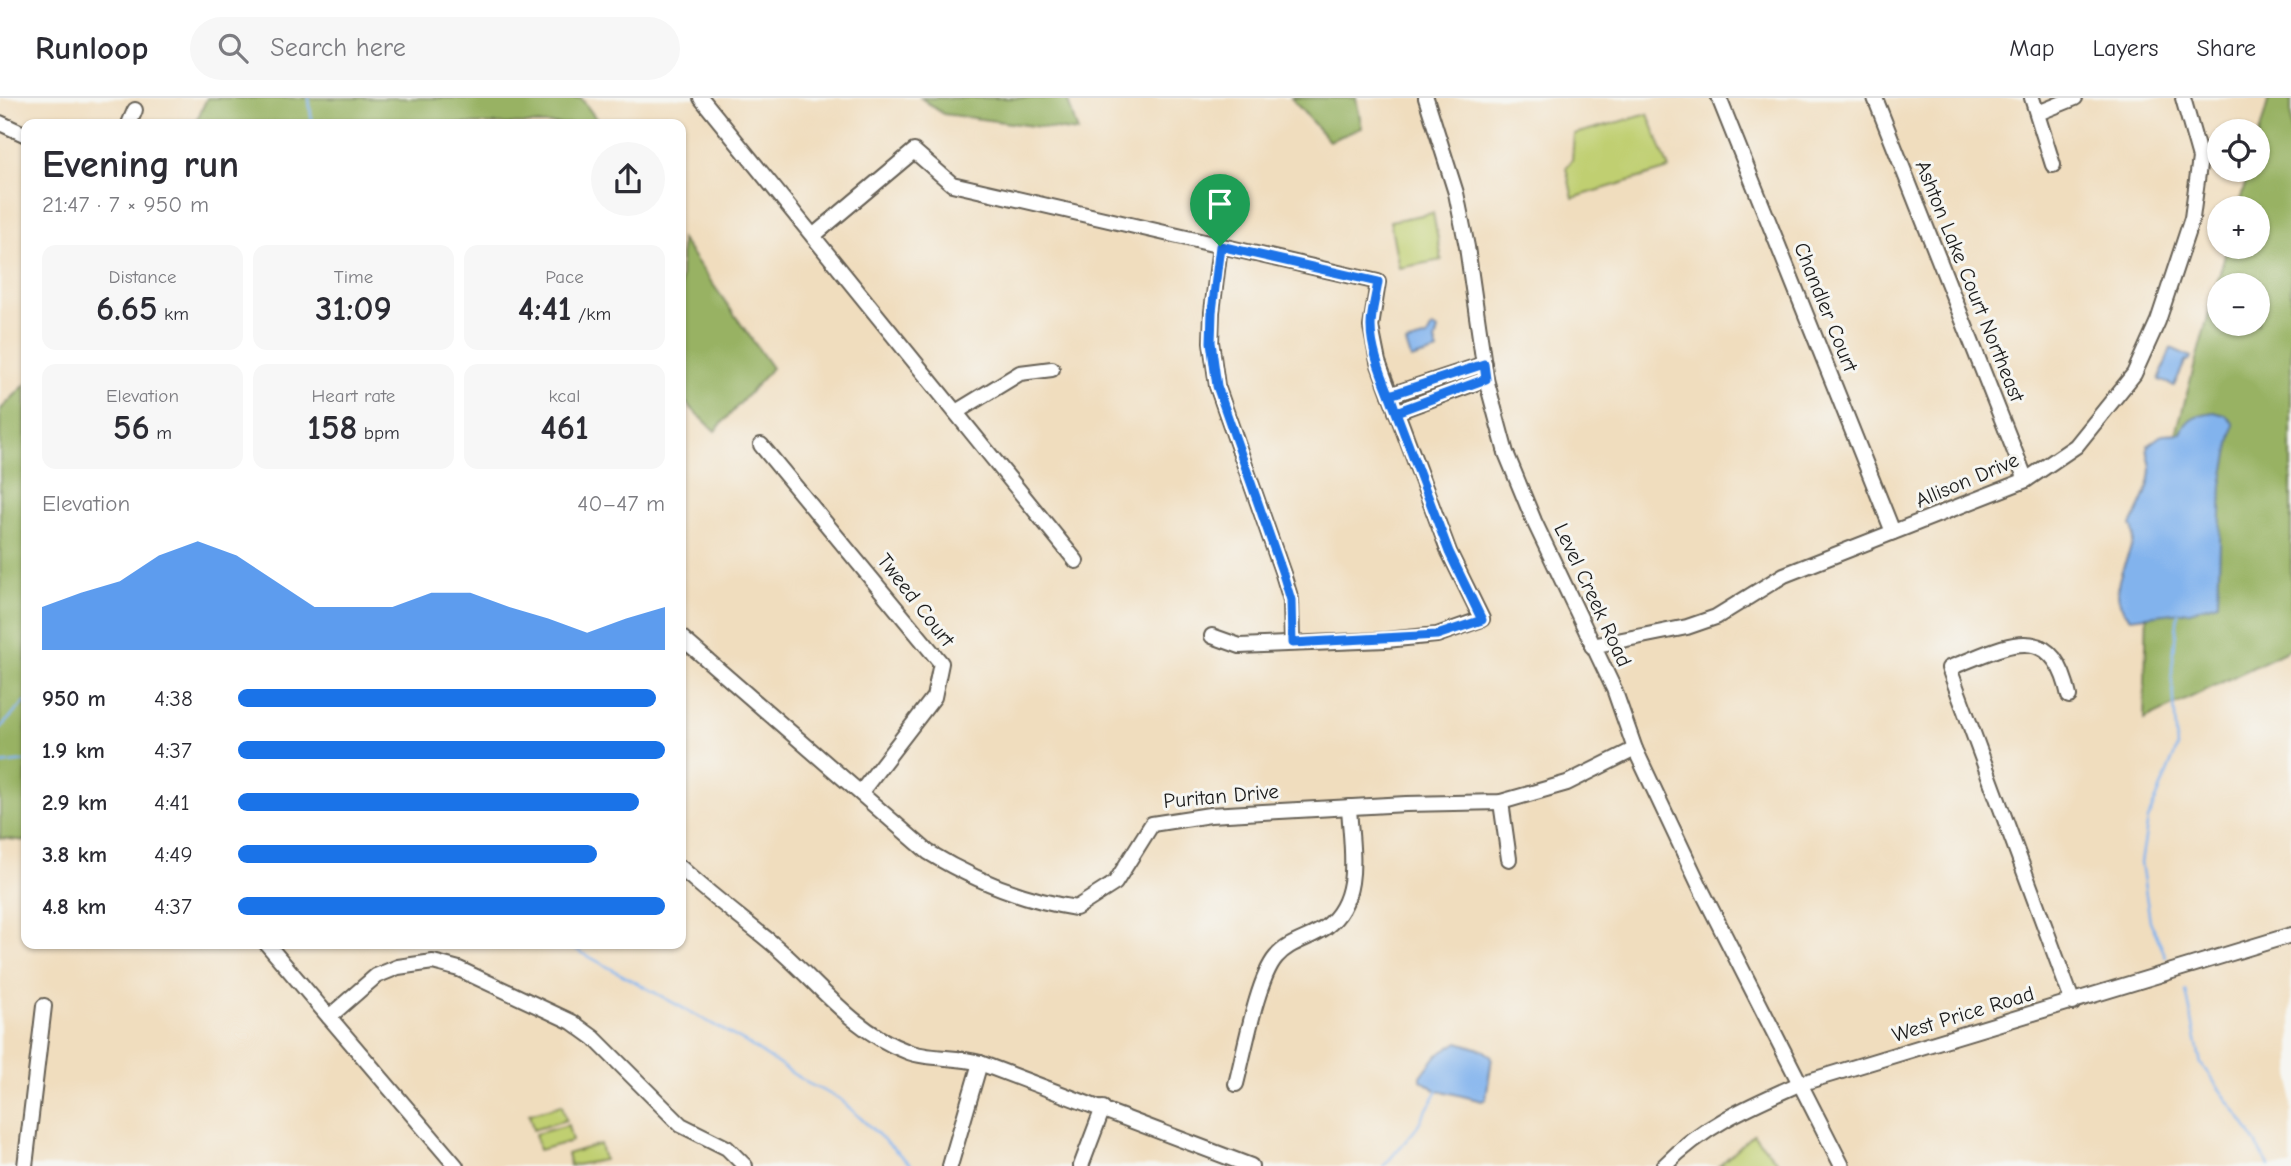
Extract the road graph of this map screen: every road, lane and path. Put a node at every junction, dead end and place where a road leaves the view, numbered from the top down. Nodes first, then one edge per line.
1 (1426, 98) edge
2 (1720, 98) edge
3 (1875, 98) edge
4 (2032, 98) edge
5 (2075, 98) edge
6 (2183, 98) edge
7 (705, 99) edge
8 (135, 110) dead end
9 (2038, 113) junction
10 (131, 119) edge
11 (0, 123) edge
12 (21, 133) edge
13 (2053, 166) dead end
14 (813, 236) junction
15 (1220, 246) junction
16 (1052, 369) dead end
17 (1485, 372) junction
18 (1390, 395) junction
19 (956, 412) junction
20 (1396, 412) junction
21 (761, 445) dead end
22 (2026, 480) junction
23 (1893, 532) junction
24 (1076, 561) dead end
25 (1212, 636) dead end
26 (686, 641) edge
27 (1292, 643) junction
28 (1592, 646) junction
29 (2069, 696) dead end
30 (1635, 750) junction
31 (860, 792) junction
32 (1501, 802) junction
33 (1349, 807) junction
34 (1509, 859) dead end
35 (686, 873) edge
36 (2291, 935) edge
37 (271, 949) edge
38 (2073, 1003) junction
39 (44, 1006) dead end
40 (329, 1017) junction
41 (980, 1063) junction
42 (1236, 1084) dead end
43 (1800, 1084) junction
44 (1103, 1108) junction
45 (25, 1166) edge
46 (456, 1166) edge
47 (745, 1166) edge
48 (950, 1166) edge
49 (1081, 1166) edge
50 (1251, 1166) edge
51 (1664, 1166) edge
52 (1842, 1166) edge

1 - 17 street, Level Creek Road
2 - 23 street, Chandler Court
3 - 22 street, Ashton Lake Court Northeast
4 - 9 street
5 - 9 street
6 - 22 street, Allison Drive
7 - 14 street
8 - 10 street
9 - 13 street
11 - 12 street
14 - 15 street
14 - 19 street
15 - 18 street
15 - 27 street
16 - 19 street
17 - 18 street
17 - 20 street
17 - 28 street, Level Creek Road
18 - 20 street
19 - 24 street
20 - 27 street
21 - 31 street, Tweed Court
22 - 23 street, Allison Drive
23 - 28 street, Allison Drive
25 - 27 street
26 - 31 street, Puritan Drive
28 - 30 street, Level Creek Road
29 - 38 street
30 - 32 street, Puritan Drive
30 - 43 street, Level Creek Road
31 - 33 street, Puritan Drive
32 - 33 street, Puritan Drive
32 - 34 street
33 - 42 street
35 - 41 street
36 - 38 street, West Price Road
37 - 40 street
38 - 43 street, West Price Road
39 - 45 street
40 - 46 street
40 - 47 street
41 - 44 street
41 - 48 street
43 - 51 street, West Price Road
43 - 52 street, Level Creek Road
44 - 49 street
44 - 50 street

